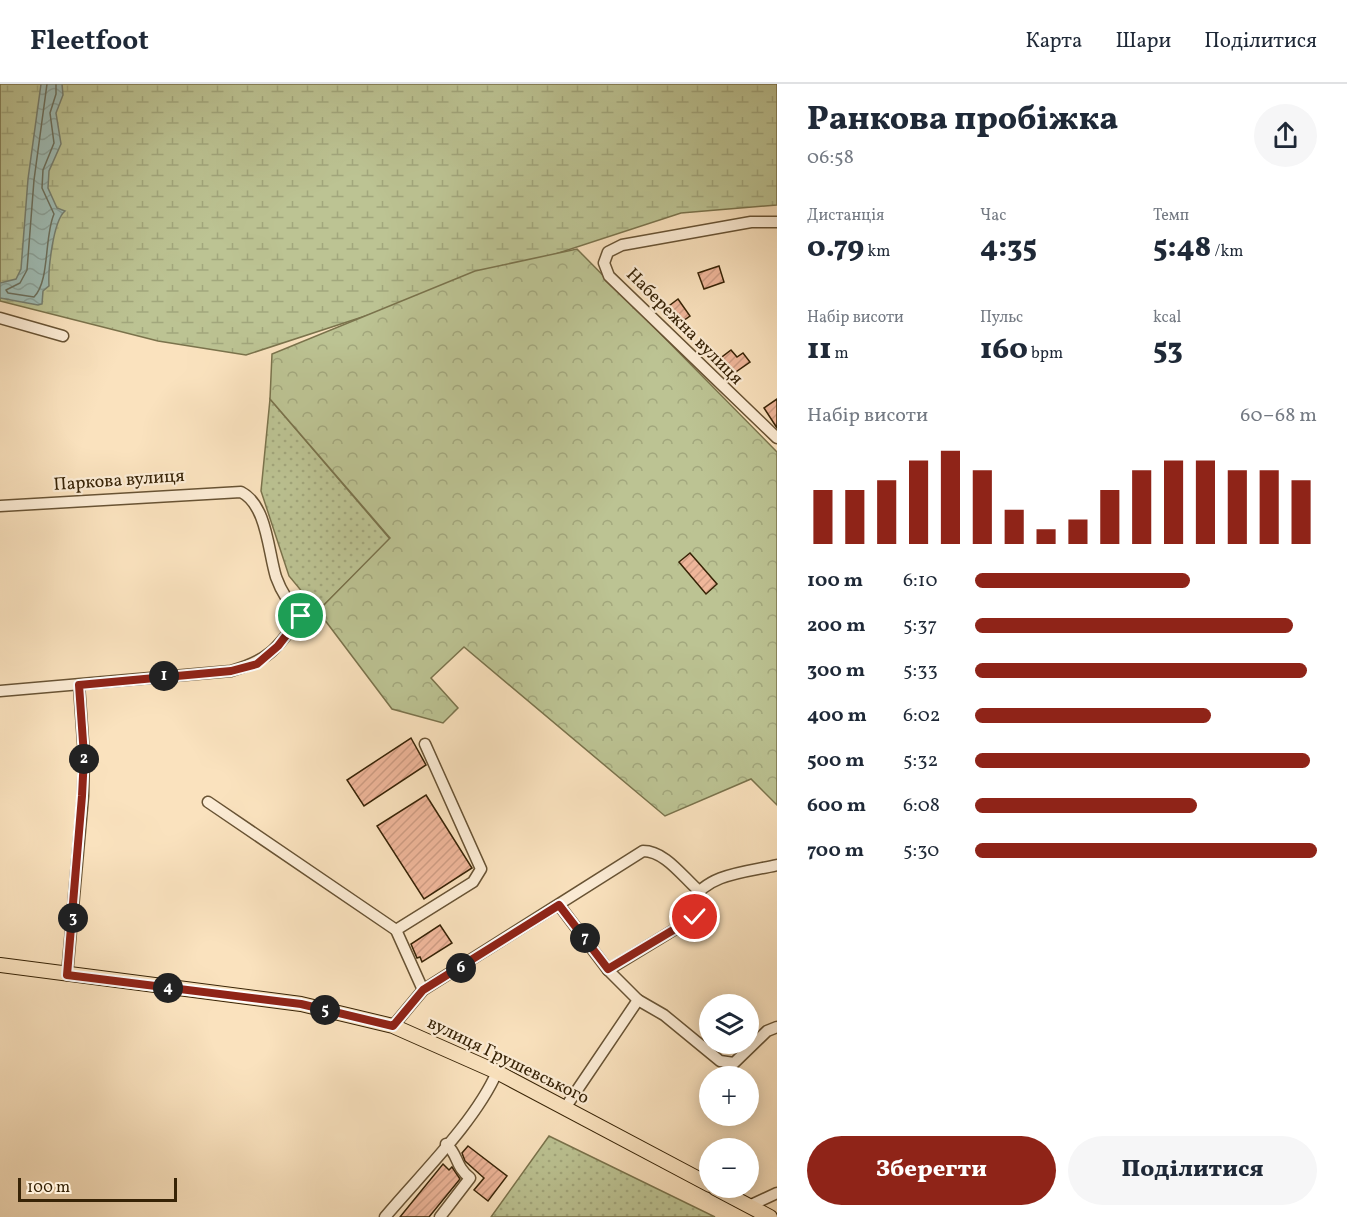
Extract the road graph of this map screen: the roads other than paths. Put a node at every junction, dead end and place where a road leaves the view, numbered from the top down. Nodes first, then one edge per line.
1 (777, 222) edge
2 (0, 318) edge
3 (63, 336) dead end
4 (777, 438) edge
5 (0, 506) edge
6 (79, 685) junction
7 (0, 691) edge
8 (425, 744) dead end
9 (208, 802) dead end
10 (777, 865) edge
11 (698, 890) junction
12 (559, 905) junction
13 (396, 930) junction
14 (0, 964) edge
15 (608, 969) junction
16 (67, 975) junction
17 (423, 990) junction
18 (638, 1000) junction
19 (393, 1026) junction
20 (777, 1027) edge
21 (497, 1072) junction
22 (565, 1108) junction
23 (446, 1144) junction
24 (699, 1179) edge
25 (777, 1193) edge
26 (734, 1198) edge
27 (749, 1206) junction
28 (385, 1217) edge
29 (440, 1217) edge
30 (770, 1217) edge

1 - 4 street, Набережна вулиця
2 - 3 street
5 - 6 street, Паркова вулиця
6 - 7 street
6 - 16 street
8 - 13 street
9 - 13 street
10 - 11 street
11 - 12 street
11 - 15 street
12 - 15 street
12 - 17 street
13 - 17 street
14 - 16 main road, вулиця Грушевського
15 - 18 street
16 - 19 main road, вулиця Грушевського
17 - 19 street
18 - 20 street
18 - 22 street
19 - 21 main road, вулиця Грушевського
21 - 22 main road, вулиця Грушевського
21 - 23 street
22 - 24 main road, вулиця Грушевського
23 - 28 street
23 - 29 street
25 - 27 street
26 - 27 main road
27 - 30 main road

